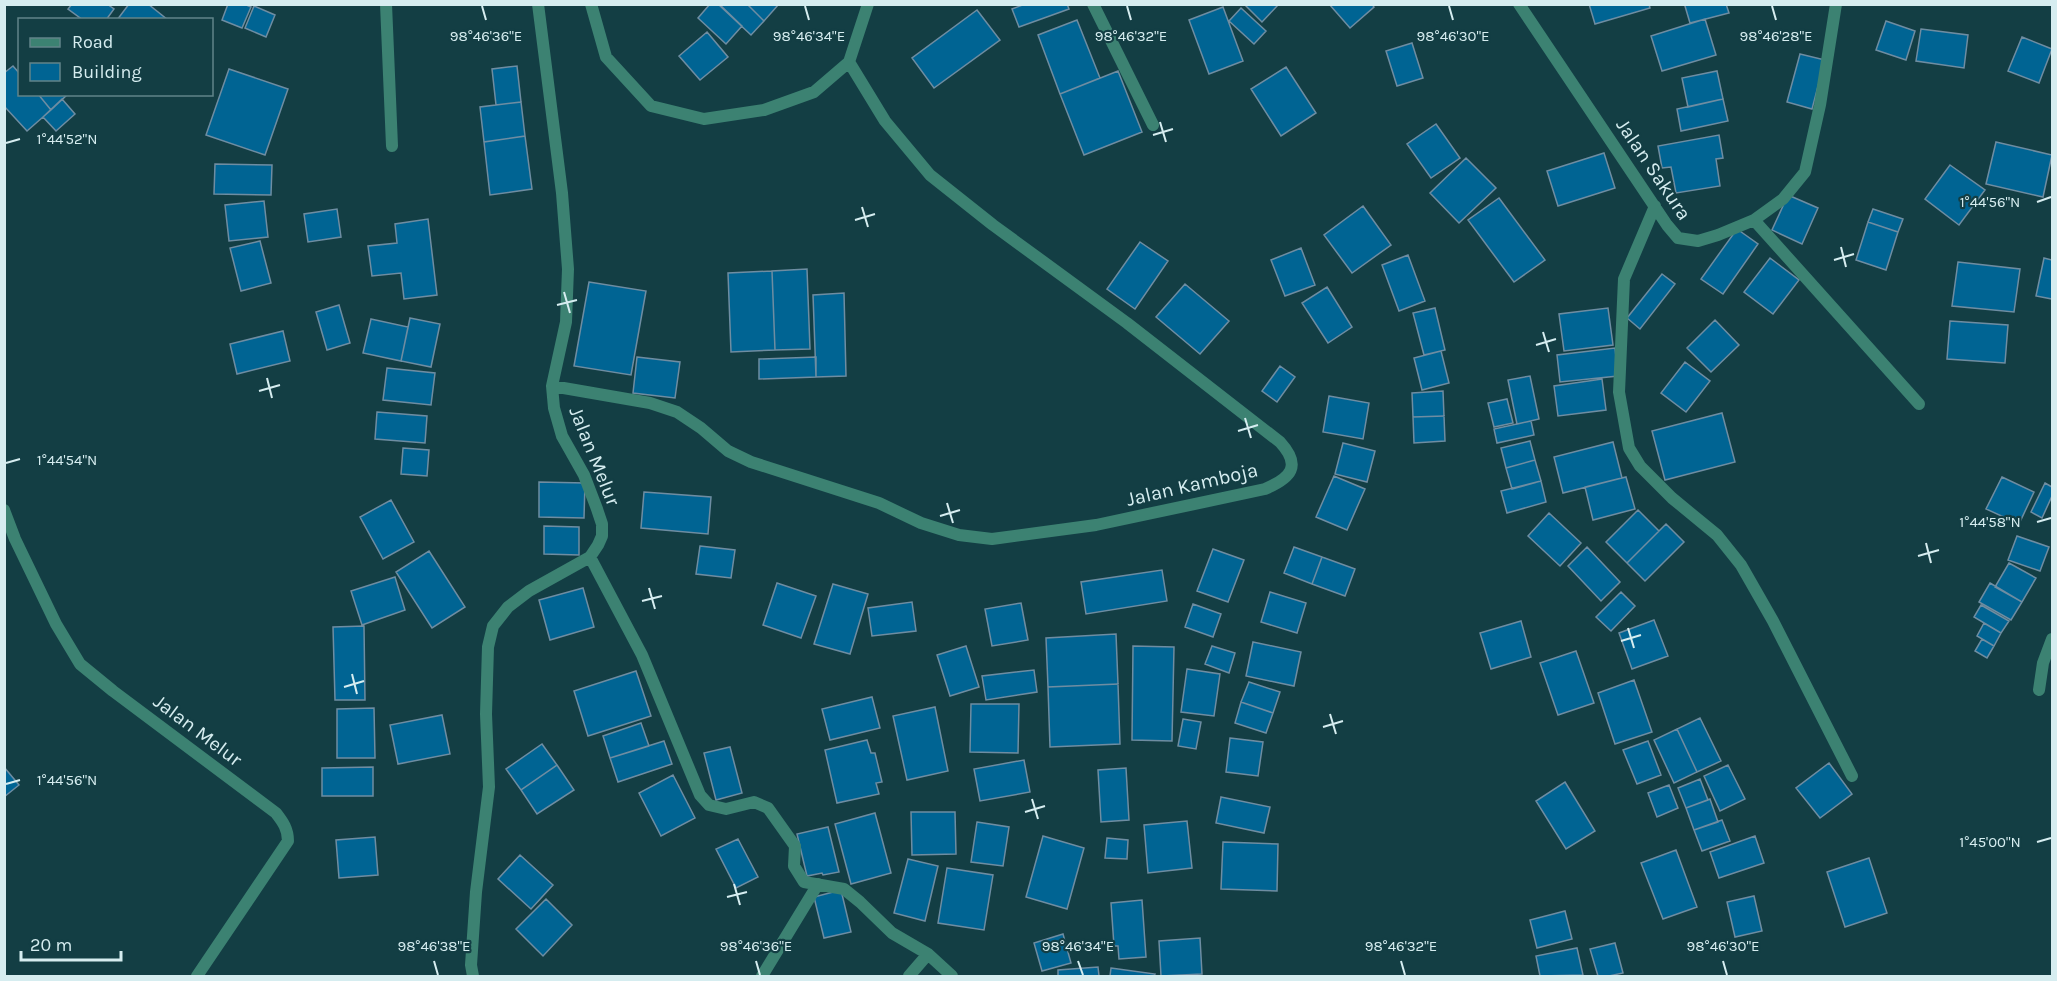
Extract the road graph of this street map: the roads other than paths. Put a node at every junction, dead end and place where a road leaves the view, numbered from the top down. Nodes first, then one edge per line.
1 (386, 4) edge
2 (538, 4) edge
3 (591, 4) edge
4 (868, 4) edge
5 (1094, 4) edge
6 (1519, 4) edge
7 (1836, 4) edge
8 (849, 62) junction
9 (1153, 125) dead end
10 (392, 146) dead end
11 (1654, 206) junction
12 (1754, 220) junction
13 (552, 386) junction
14 (1919, 404) dead end
15 (4, 510) edge
16 (590, 556) junction
17 (2052, 639) edge
18 (2039, 690) dead end
19 (1852, 776) dead end
20 (818, 884) junction
21 (928, 954) junction
22 (197, 976) edge
23 (473, 976) edge
24 (762, 976) edge
25 (909, 976) edge
26 (952, 976) edge

1 - 10 street
2 - 13 street, Jalan Melur
3 - 8 street
4 - 8 street
5 - 9 street
6 - 11 street, Jalan Sakura
7 - 12 street, Jalan Sakura
8 - 13 street, Jalan Kamboja
11 - 12 street, Jalan Sakura
11 - 19 street
12 - 14 street
13 - 16 street, Jalan Melur
15 - 22 street, Jalan Melur
16 - 20 street
16 - 23 street
17 - 18 street
20 - 21 street
20 - 24 street
21 - 25 street
21 - 26 street

